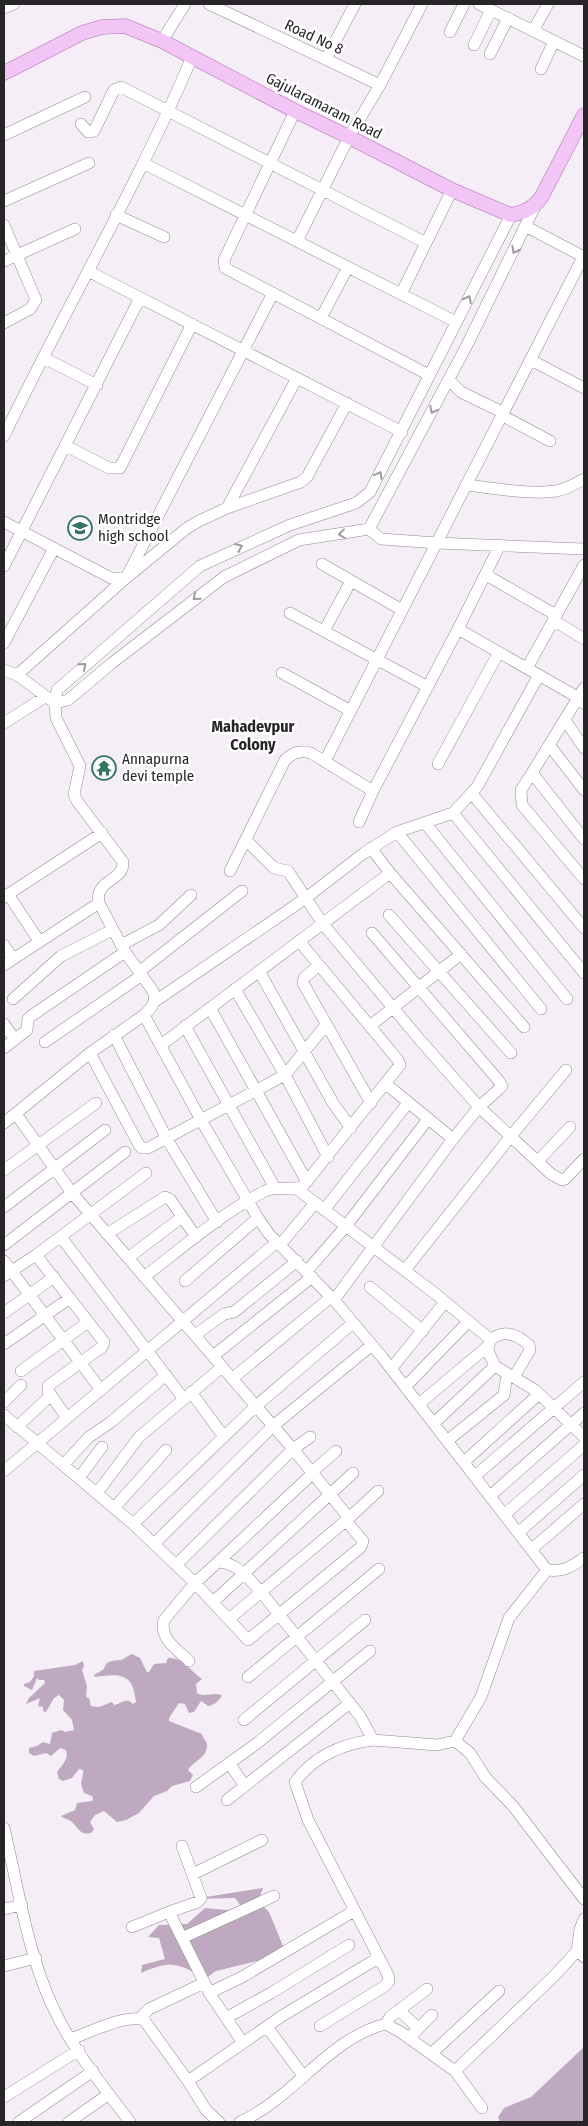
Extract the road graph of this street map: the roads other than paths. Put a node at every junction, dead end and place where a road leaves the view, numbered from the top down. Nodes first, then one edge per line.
1 (14, 4) edge
2 (185, 4) edge
3 (208, 4) edge
4 (355, 4) edge
5 (422, 4) edge
6 (464, 4) edge
7 (548, 4) edge
8 (4, 8) edge
9 (485, 8) edge
10 (507, 21) junction
11 (533, 31) junction
12 (450, 32) dead end
13 (162, 41) junction
14 (554, 41) junction
15 (474, 45) dead end
16 (490, 54) dead end
17 (584, 56) edge
18 (192, 57) junction
19 (326, 59) junction
20 (541, 69) dead end
21 (4, 73) edge
22 (380, 85) junction
23 (85, 97) dead end
24 (169, 111) junction
25 (295, 111) junction
26 (584, 115) edge
27 (81, 124) dead end
28 (4, 135) edge
29 (349, 137) junction
30 (89, 163) dead end
31 (143, 163) junction
32 (270, 163) junction
33 (322, 190) junction
34 (452, 190) junction
35 (4, 201) edge
36 (536, 206) junction
37 (511, 214) junction
38 (116, 215) junction
39 (245, 215) junction
40 (4, 225) edge
41 (527, 227) junction
42 (75, 229) dead end
43 (164, 237) dead end
44 (297, 241) junction
45 (426, 243) junction
46 (17, 255) junction
47 (584, 256) edge
48 (4, 261) edge
49 (348, 267) junction
50 (88, 271) junction
51 (273, 293) junction
52 (401, 294) junction
53 (140, 298) junction
54 (320, 318) junction
55 (456, 322) junction
56 (4, 323) edge
57 (192, 324) junction
58 (243, 350) junction
59 (44, 358) junction
60 (531, 360) junction
61 (429, 375) junction
62 (297, 378) junction
63 (449, 380) junction
64 (583, 384) edge
65 (96, 385) junction
66 (347, 404) junction
67 (503, 415) junction
68 (402, 432) junction
69 (4, 436) edge
70 (550, 441) dead end
71 (66, 446) junction
72 (584, 479) edge
73 (467, 485) junction
74 (364, 498) junction
75 (227, 508) junction
76 (378, 514) junction
77 (4, 522) edge
78 (369, 529) junction
79 (22, 532) junction
80 (437, 544) junction
81 (500, 545) junction
82 (54, 548) junction
83 (584, 549) edge
84 (322, 564) dead end
85 (584, 565) edge
86 (4, 566) edge
87 (486, 575) junction
88 (126, 578) junction
89 (351, 581) junction
90 (402, 610) junction
91 (290, 613) dead end
92 (555, 618) junction
93 (458, 629) junction
94 (324, 631) junction
95 (584, 639) edge
96 (4, 643) edge
97 (499, 652) junction
98 (377, 660) junction
99 (526, 668) junction
100 (4, 670) edge
101 (282, 673) dead end
102 (17, 675) junction
103 (538, 675) junction
104 (428, 687) junction
105 (583, 697) edge
106 (50, 700) junction
107 (351, 711) junction
108 (565, 720) junction
109 (4, 723) edge
110 (550, 746) junction
111 (584, 748) edge
112 (325, 761) junction
113 (438, 764) dead end
114 (532, 773) junction
115 (584, 790) edge
116 (373, 791) junction
117 (472, 795) junction
118 (453, 813) junction
119 (359, 822) dead end
120 (424, 823) junction
121 (397, 832) junction
122 (102, 833) junction
123 (584, 839) edge
124 (246, 840) junction
125 (371, 848) junction
126 (230, 871) dead end
127 (390, 874) junction
128 (584, 879) edge
129 (242, 891) dead end
130 (5, 895) edge
131 (191, 895) dead end
132 (306, 898) junction
133 (99, 903) junction
134 (389, 915) dead end
135 (323, 924) junction
136 (584, 928) edge
137 (112, 930) junction
138 (372, 933) dead end
139 (39, 941) junction
140 (299, 941) junction
141 (4, 945) edge
142 (123, 948) junction
143 (461, 954) junction
144 (8, 962) edge
145 (319, 965) junction
146 (259, 971) junction
147 (439, 972) junction
148 (141, 973) junction
149 (584, 973) edge
150 (418, 988) junction
151 (235, 989) junction
152 (13, 999) dead end
153 (567, 999) dead end
154 (154, 1002) junction
155 (210, 1008) junction
156 (393, 1008) junction
157 (541, 1009) dead end
158 (144, 1015) junction
159 (4, 1024) edge
160 (326, 1025) junction
161 (185, 1026) junction
162 (370, 1026) junction
163 (524, 1027) dead end
164 (114, 1036) junction
165 (15, 1040) junction
166 (45, 1042) dead end
167 (161, 1045) junction
168 (4, 1048) edge
169 (304, 1052) junction
170 (90, 1053) junction
171 (511, 1053) dead end
172 (566, 1070) dead end
173 (285, 1076) junction
174 (386, 1084) junction
175 (256, 1091) junction
176 (96, 1103) dead end
177 (408, 1103) junction
178 (370, 1104) junction
179 (230, 1105) junction
180 (479, 1107) junction
181 (16, 1114) junction
182 (428, 1119) junction
183 (201, 1120) junction
184 (4, 1123) edge
185 (570, 1127) dead end
186 (351, 1128) junction
187 (104, 1130) dead end
188 (510, 1136) junction
189 (167, 1139) junction
190 (452, 1139) junction
191 (38, 1145) junction
192 (125, 1152) dead end
193 (328, 1156) junction
194 (584, 1159) edge
195 (538, 1161) junction
196 (53, 1168) junction
197 (4, 1170) edge
198 (146, 1173) dead end
199 (307, 1182) junction
200 (275, 1188) junction
201 (297, 1189) junction
202 (72, 1193) junction
203 (247, 1201) junction
204 (320, 1206) junction
205 (4, 1207) edge
206 (90, 1214) junction
207 (182, 1217) junction
208 (258, 1218) junction
209 (217, 1222) junction
210 (346, 1226) junction
211 (107, 1234) junction
212 (61, 1237) junction
213 (196, 1238) junction
214 (279, 1244) junction
215 (4, 1245) edge
216 (373, 1246) junction
217 (36, 1255) junction
218 (128, 1258) junction
219 (4, 1261) edge
220 (297, 1261) junction
221 (405, 1270) junction
222 (8, 1274) edge
223 (309, 1274) junction
224 (54, 1277) junction
225 (144, 1277) junction
226 (186, 1281) dead end
227 (370, 1287) dead end
228 (30, 1295) junction
229 (70, 1298) junction
230 (332, 1299) junction
231 (445, 1302) junction
232 (4, 1313) edge
233 (45, 1316) junction
234 (182, 1320) junction
235 (469, 1321) junction
236 (88, 1322) junction
237 (353, 1323) junction
238 (423, 1330) junction
239 (195, 1335) junction
240 (63, 1340) junction
241 (490, 1343) junction
242 (4, 1344) edge
243 (372, 1345) junction
244 (147, 1350) junction
245 (213, 1356) junction
246 (80, 1363) junction
247 (222, 1366) junction
248 (495, 1366) junction
249 (391, 1369) junction
250 (21, 1371) dead end
251 (166, 1375) junction
252 (511, 1376) junction
253 (233, 1378) junction
254 (584, 1382) edge
255 (21, 1385) dead end
256 (406, 1387) junction
257 (101, 1390) junction
258 (539, 1394) junction
259 (187, 1395) junction
260 (51, 1396) junction
261 (4, 1402) edge
262 (419, 1404) junction
263 (256, 1406) junction
264 (554, 1409) junction
265 (584, 1413) edge
266 (4, 1415) edge
267 (68, 1418) junction
268 (434, 1423) junction
269 (572, 1425) junction
270 (273, 1426) junction
271 (17, 1427) junction
272 (224, 1437) junction
273 (310, 1437) dead end
274 (584, 1437) edge
275 (448, 1441) junction
276 (36, 1443) junction
277 (584, 1445) edge
278 (102, 1447) dead end
279 (293, 1449) junction
280 (166, 1450) dead end
281 (336, 1451) dead end
282 (464, 1462) junction
283 (63, 1465) junction
284 (4, 1471) edge
285 (313, 1472) junction
286 (354, 1473) dead end
287 (584, 1475) edge
288 (475, 1476) junction
289 (79, 1478) junction
290 (378, 1491) dead end
291 (97, 1493) junction
292 (330, 1494) junction
293 (490, 1496) junction
294 (584, 1504) edge
295 (114, 1508) junction
296 (505, 1514) junction
297 (348, 1520) junction
298 (132, 1524) junction
299 (519, 1532) junction
300 (154, 1544) junction
301 (532, 1549) junction
302 (584, 1558) edge
303 (218, 1562) junction
304 (176, 1565) junction
305 (379, 1569) dead end
306 (546, 1570) junction
307 (245, 1574) junction
308 (196, 1583) junction
309 (261, 1592) junction
310 (213, 1602) junction
311 (278, 1614) junction
312 (229, 1619) junction
313 (365, 1620) dead end
314 (296, 1636) junction
315 (370, 1652) dead end
316 (315, 1660) junction
317 (189, 1661) dead end
318 (248, 1677) dead end
319 (332, 1681) junction
320 (350, 1703) junction
321 (244, 1720) dead end
322 (372, 1740) junction
323 (455, 1741) junction
324 (229, 1763) junction
325 (245, 1786) junction
326 (196, 1787) dead end
327 (227, 1800) dead end
328 (4, 1828) edge
329 (262, 1840) dead end
330 (182, 1846) dead end
331 (193, 1874) junction
332 (274, 1896) dead end
333 (584, 1899) edge
334 (22, 1905) junction
335 (4, 1909) edge
336 (354, 1910) junction
337 (169, 1912) junction
338 (584, 1919) edge
339 (132, 1927) dead end
340 (182, 1938) junction
341 (349, 1945) dead end
342 (581, 1954) edge
343 (36, 1958) junction
344 (378, 1958) junction
345 (4, 1966) edge
346 (207, 1988) junction
347 (426, 1989) dead end
348 (500, 1991) dead end
349 (399, 2010) junction
350 (432, 2016) dead end
351 (140, 2018) junction
352 (226, 2018) junction
353 (386, 2024) junction
354 (320, 2026) dead end
355 (268, 2028) junction
356 (418, 2028) junction
357 (408, 2038) junction
358 (72, 2039) junction
359 (243, 2043) junction
360 (78, 2050) junction
361 (431, 2054) junction
362 (93, 2071) junction
363 (455, 2072) junction
364 (304, 2077) junction
365 (188, 2081) junction
366 (109, 2094) junction
367 (4, 2097) edge
368 (482, 2108) dead end
369 (19, 2122) edge
370 (69, 2122) edge
371 (130, 2122) edge
372 (219, 2122) edge
373 (240, 2122) edge

1 - 8 street
2 - 13 street
3 - 19 street, Road No 8
4 - 19 street
5 - 22 street
6 - 12 street
7 - 11 street
9 - 10 street
9 - 15 street
10 - 11 street
10 - 16 street
11 - 14 street
13 - 18 main road, Gajularamaram Road
13 - 21 main road, Gajularamaram Road
14 - 17 street
14 - 20 street
18 - 24 street
18 - 25 main road, Gajularamaram Road
19 - 22 street, Road No 8
22 - 29 street
23 - 28 street
24 - 27 street
24 - 31 street
24 - 32 street
25 - 29 main road, Gajularamaram Road
25 - 32 street
26 - 36 main road
29 - 33 street
29 - 34 main road, Gajularamaram Road
30 - 35 street
31 - 38 street
31 - 39 street
32 - 33 street
32 - 39 street
33 - 44 street
33 - 45 street
34 - 37 main road, Gajularamaram Road
34 - 45 street
36 - 37 main road
36 - 41 street
55 -> 37 street
38 - 43 street
38 - 50 street
39 - 44 street
39 - 51 street
40 - 46 street
41 - 47 street
41 -> 63 street
42 - 46 street
44 - 49 street
45 - 52 street
46 - 48 street
46 - 56 street
47 - 60 street
49 - 52 street
49 - 54 street
50 - 53 street
50 - 59 street
51 - 54 street
51 - 58 street
52 - 55 street
53 - 57 street
53 - 65 street
54 - 61 street
55 - 61 street
57 - 58 street
57 - 71 street
58 - 62 street
58 - 88 street
59 - 65 street
59 - 69 street
60 - 64 street
60 - 67 street
61 - 68 street
62 - 66 street
62 - 75 street
63 - 67 street
63 -> 76 street
65 - 71 street
66 - 68 street
66 - 75 street
67 - 70 street
67 - 73 street
74 -> 68 street
71 - 79 street
72 - 73 street
73 - 80 street
74 - 76 street
106 -> 74 street
75 - 88 street
76 - 78 street
77 - 79 street
78 - 80 street
78 -> 106 street
79 - 82 street
79 - 86 street
80 - 81 street
80 - 90 street
81 - 83 street
81 - 87 street
82 - 88 street
82 - 96 street
84 - 89 street
85 - 92 street
87 - 92 street
87 - 93 street
88 - 102 street
89 - 90 street
89 - 94 street
90 - 98 street
91 - 94 street
92 - 95 street
92 - 99 street
93 - 97 street
93 - 104 street
94 - 98 street
97 - 99 street
97 - 113 street
98 - 104 street
98 - 107 street
99 - 103 street
100 - 102 street
101 - 107 street
102 - 106 street
103 - 105 street
103 - 117 street
104 - 116 street
105 - 108 street
106 - 109 street
106 - 122 street
107 - 112 street
108 - 110 street
108 - 111 street
110 - 114 street
110 - 115 street
112 - 116 street
112 - 124 street
114 - 123 street
114 - 128 street
116 - 119 street
117 - 118 street
117 - 136 street
118 - 120 street
118 - 149 street
120 - 121 street
120 - 153 street
121 - 125 street
121 - 157 street
122 - 130 street
122 - 133 street
124 - 126 street
124 - 132 street
125 - 127 street
125 - 132 street
127 - 135 street
127 - 143 street
129 - 148 street
130 - 139 street
131 - 142 street
132 - 135 street
132 - 154 street
133 - 137 street
133 - 139 street
134 - 147 street
135 - 140 street
135 - 156 street
137 - 142 street
137 - 152 street
138 - 150 street
139 - 144 street
140 - 145 street
140 - 146 street
141 - 144 street
142 - 148 street
142 - 165 street
143 - 147 street
143 - 163 street
145 - 160 street
145 - 162 street
146 - 151 street
146 - 169 street
147 - 150 street
147 - 171 street
148 - 154 street
148 - 166 street
150 - 156 street
150 - 180 street
151 - 155 street
151 - 173 street
154 - 158 street
155 - 161 street
155 - 175 street
156 - 162 street
156 - 180 street
158 - 164 street
158 - 167 street
159 - 165 street
160 - 169 street
160 - 178 street
161 - 167 street
161 - 179 street
162 - 174 street
164 - 170 street
164 - 189 street
165 - 168 street
167 - 183 street
169 - 173 street
169 - 186 street
170 - 181 street
170 - 189 street
172 - 188 street
173 - 175 street
173 - 193 street
174 - 177 street
174 - 178 street
175 - 179 street
175 - 199 street
176 - 191 street
177 - 182 street
177 - 204 street
178 - 186 street
179 - 183 street
179 - 200 street
180 - 188 street
180 - 190 street
181 - 184 street
181 - 191 street
182 - 190 street
182 - 210 street
183 - 189 street
183 - 203 street
185 - 195 street
186 - 193 street
187 - 196 street
188 - 195 street
188 - 221 street
189 - 209 street
190 - 216 street
191 - 196 street
191 - 197 street
192 - 202 street
193 - 199 street
194 - 195 street
196 - 202 street
196 - 205 street
198 - 206 street
199 - 201 street
200 - 201 street
200 - 203 street
201 - 204 street
202 - 206 street
202 - 215 street
203 - 208 street
203 - 209 street
204 - 210 street
204 - 214 street
206 - 211 street
206 - 212 street
207 - 211 street
207 - 213 street
207 - 218 street
208 - 214 street
208 - 226 street
209 - 213 street
210 - 216 street
210 - 223 street
211 - 218 street
212 - 217 street
212 - 244 street
213 - 225 street
214 - 220 street
214 - 234 street
216 - 221 street
216 - 230 street
217 - 222 street
217 - 224 street
218 - 225 street
219 - 222 street
220 - 223 street
220 - 239 street
221 - 231 street
222 - 228 street
223 - 230 street
223 - 245 street
224 - 228 street
224 - 229 street
225 - 234 street
227 - 238 street
228 - 232 street
228 - 233 street
229 - 233 street
229 - 236 street
230 - 237 street
230 - 253 street
231 - 235 street
231 - 238 street
233 - 240 street
233 - 242 street
234 - 239 street
234 - 244 street
235 - 241 street
235 - 256 street
236 - 240 street
236 - 246 street
237 - 243 street
237 - 263 street
238 - 249 street
239 - 245 street
240 - 246 street
240 - 250 street
241 - 248 street
241 - 252 street
241 - 262 street
243 - 249 street
243 - 270 street
244 - 251 street
244 - 257 street
245 - 247 street
246 - 257 street
246 - 260 street
247 - 253 street
247 - 259 street
248 - 252 street
248 - 268 street
249 - 256 street
251 - 259 street
251 - 283 street
252 - 258 street
252 - 275 street
253 - 263 street
254 - 264 street
255 - 261 street
256 - 262 street
257 - 267 street
258 - 264 street
258 - 282 street
259 - 272 street
259 - 291 street
260 - 267 street
260 - 271 street
262 - 268 street
263 - 270 street
263 - 272 street
264 - 269 street
264 - 288 street
265 - 269 street
266 - 271 street
267 - 276 street
268 - 275 street
269 - 274 street
269 - 293 street
270 - 279 street
270 - 300 street
271 - 276 street
272 - 298 street
273 - 279 street
275 - 282 street
276 - 283 street
276 - 284 street
277 - 296 street
278 - 289 street
279 - 285 street
279 - 304 street
280 - 295 street
281 - 285 street
282 - 288 street
283 - 289 street
285 - 292 street
285 - 303 street
286 - 292 street
287 - 299 street
288 - 293 street
289 - 291 street
290 - 297 street
291 - 295 street
292 - 297 street
292 - 307 street
293 - 296 street
294 - 301 street
295 - 298 street
296 - 299 street
297 - 309 street
297 - 311 street
298 - 300 street
299 - 301 street
300 - 304 street
301 - 306 street
302 - 306 street
303 - 307 street
303 - 308 street
304 - 308 street
305 - 314 street
306 - 323 street
307 - 309 street
307 - 310 street
308 - 310 street
308 - 317 street
309 - 311 street
309 - 312 street
310 - 312 street
311 - 312 street
311 - 314 street
313 - 316 street
314 - 316 street
314 - 318 street
315 - 319 street
316 - 319 street
316 - 321 street
319 - 320 street
319 - 324 street
320 - 322 street
320 - 325 street
322 - 323 street
322 - 336 street
323 - 333 street
324 - 325 street
324 - 326 street
325 - 327 street
328 - 334 street
329 - 331 street
330 - 331 street
331 - 337 street
332 - 340 street
334 - 335 street
334 - 343 street
336 - 344 street
336 - 346 street
337 - 339 street
337 - 340 street
338 - 342 street
340 - 346 street
341 - 352 street
342 - 363 street
343 - 345 street
343 - 358 street
344 - 354 street
344 - 355 street
346 - 351 street
346 - 352 street
347 - 349 street
348 - 361 street
349 - 353 street
349 - 356 street
350 - 356 street
351 - 358 street
351 - 365 street
352 - 359 street
353 - 357 street
353 - 364 street
355 - 359 street
355 - 364 street
356 - 357 street
357 - 361 street
358 - 360 street
359 - 365 street
360 - 362 street
360 - 367 street
361 - 363 street
362 - 366 street
362 - 369 street
363 - 368 street
364 - 373 street
365 - 372 street
366 - 370 street
366 - 371 street

